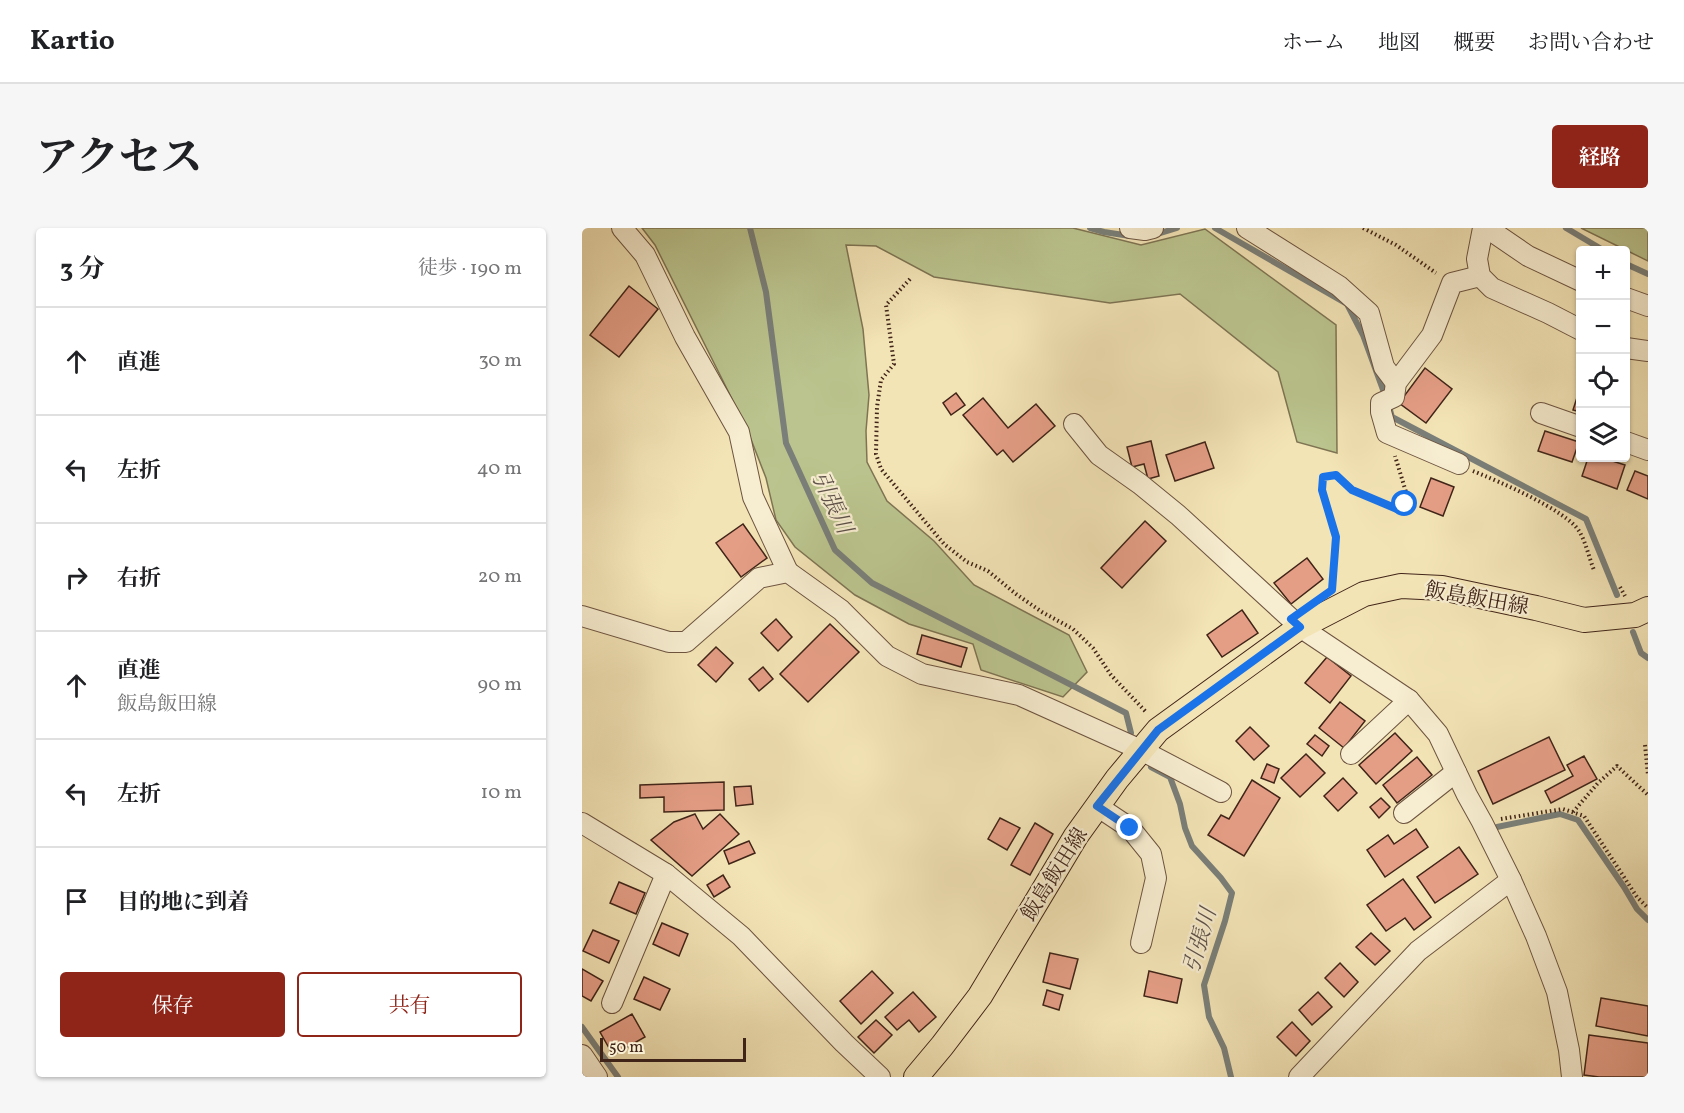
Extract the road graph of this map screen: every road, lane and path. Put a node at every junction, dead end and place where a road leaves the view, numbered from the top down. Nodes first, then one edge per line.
1 (622, 228) edge
2 (1131, 228) edge
3 (1153, 228) edge
4 (1247, 228) edge
5 (1363, 228) edge
6 (1485, 228) edge
7 (1480, 276) junction
8 (910, 279) dead end
9 (1576, 279) edge
10 (1452, 283) junction
11 (1630, 299) edge
12 (1648, 306) edge
13 (1576, 327) edge
14 (1630, 349) edge
15 (1648, 351) edge
16 (1390, 394) junction
17 (1540, 413) dead end
18 (1074, 424) dead end
19 (1576, 425) edge
20 (1387, 433) junction
21 (1630, 443) edge
22 (1648, 450) edge
23 (1459, 465) joint
24 (1594, 570) dead end
25 (788, 572) junction
26 (1620, 587) dead end
27 (1332, 590) dead end
28 (1625, 597) dead end
29 (1648, 609) edge
30 (582, 616) edge
31 (1300, 627) junction
32 (1409, 700) junction
33 (1158, 730) junction
34 (1645, 745) dead end
35 (1141, 750) junction
36 (1351, 754) dead end
37 (1456, 772) junction
38 (1648, 775) edge
39 (1221, 792) dead end
40 (1648, 795) edge
41 (1097, 806) junction
42 (1573, 812) junction
43 (1404, 813) dead end
44 (1482, 822) junction
45 (582, 823) edge
46 (666, 874) junction
47 (1511, 880) junction
48 (1648, 908) edge
49 (1141, 943) dead end
50 (612, 1003) dead end
51 (582, 1055) edge
52 (597, 1077) edge
53 (880, 1077) edge
54 (916, 1077) edge
55 (1299, 1077) edge
56 (1572, 1077) edge

1 - 25 street
2 - 3 street
4 - 16 street
5 - 10 path
6 - 7 street
6 - 9 street
7 - 10 street
7 - 13 street
8 - 33 path
10 - 16 street
11 - 12 street
14 - 15 street
16 - 20 street
17 - 19 street
18 - 31 street
20 - 23 street
20 - 27 path
21 - 22 street
23 - 24 path
25 - 30 street
25 - 35 street
26 - 28 path
29 - 31 main road, 飯島飯田線
31 - 32 street
31 - 33 main road, 飯島飯田線
32 - 36 street
32 - 37 street
33 - 35 main road, 飯島飯田線
34 - 38 path
35 - 39 street
35 - 41 main road, 飯島飯田線
37 - 43 street
37 - 44 street
40 - 42 path
41 - 49 street
41 - 54 main road, 飯島飯田線
42 - 44 path
42 - 48 path
44 - 47 street
45 - 46 street
46 - 50 street
46 - 53 street
47 - 55 street
47 - 56 street
51 - 52 street

